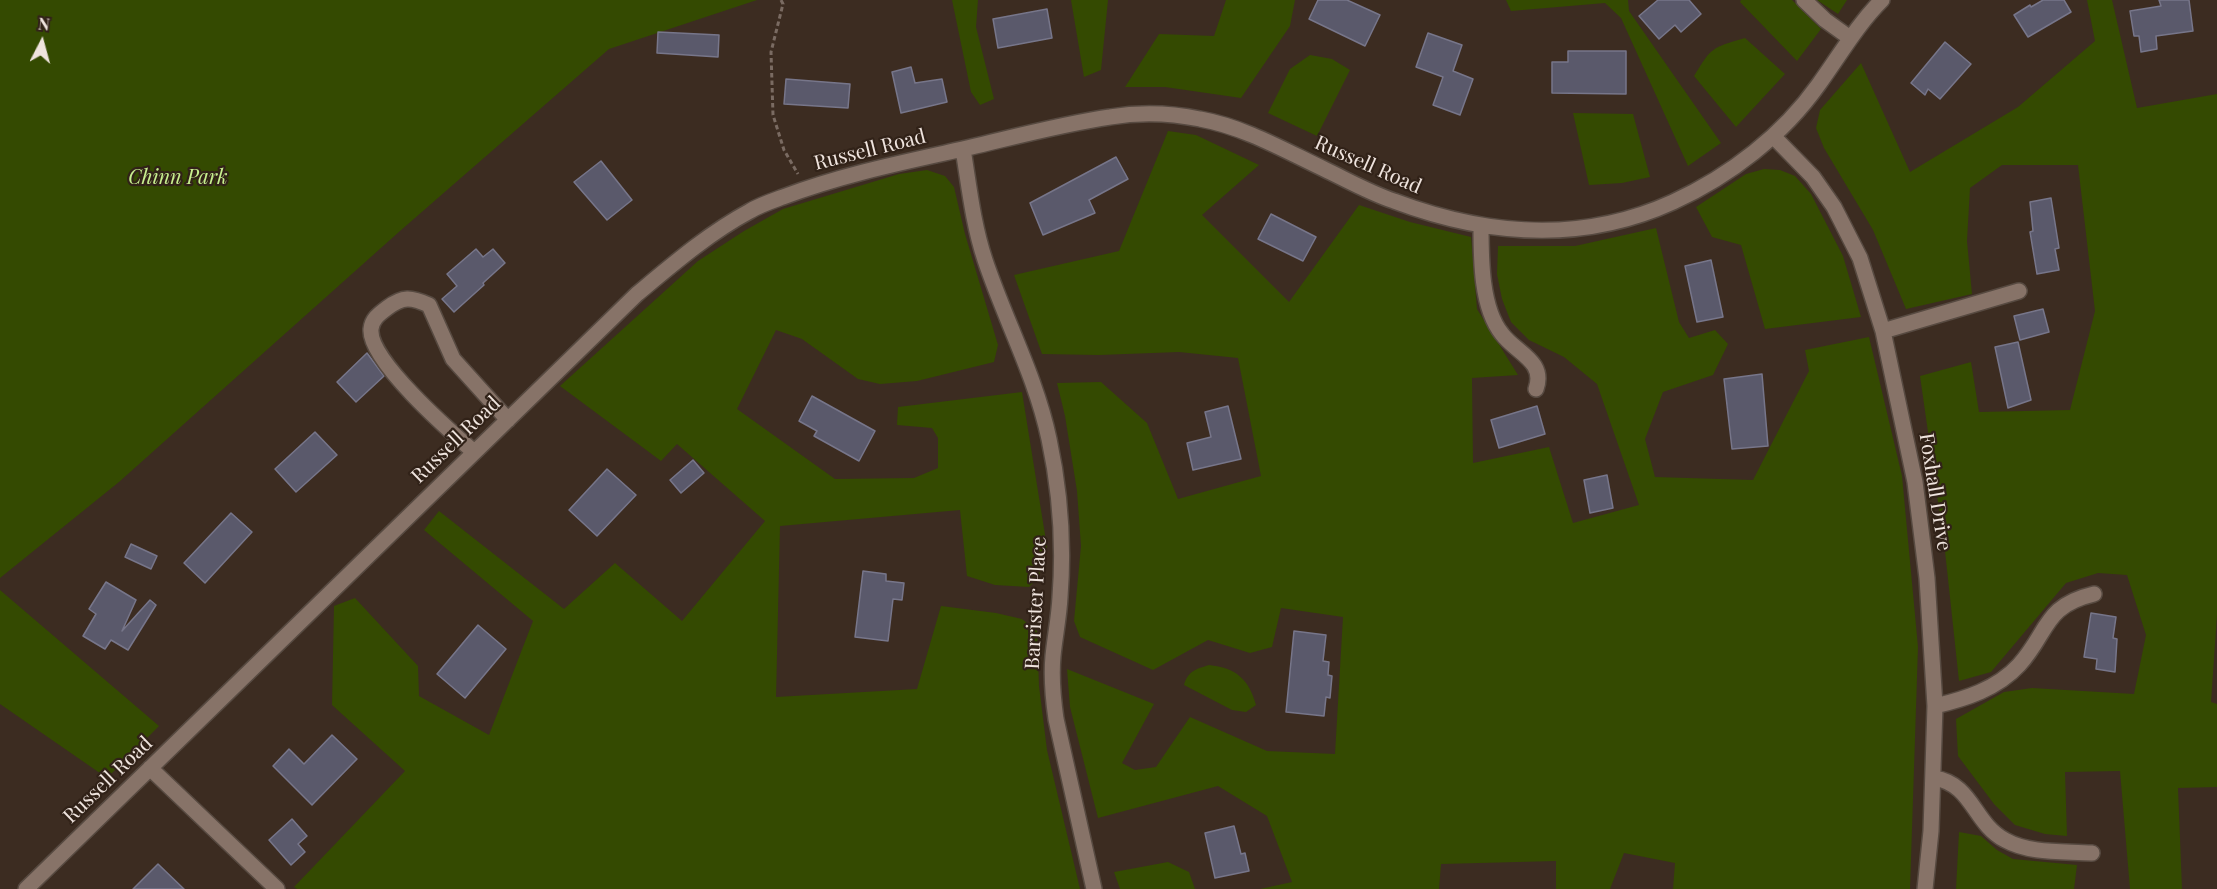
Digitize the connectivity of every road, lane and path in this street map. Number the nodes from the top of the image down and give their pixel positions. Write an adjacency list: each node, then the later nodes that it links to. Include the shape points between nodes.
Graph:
1 (782, 0): 7 (path, via 771,52 773,115 784,150)
2 (1804, 0): 4 (street)
3 (1882, 0): 4 (street, Russell Road)
4 (1850, 38): 5 (street, Russell Road, via 1819,85)
5 (1773, 136): 8 (street, Russell Road, via 1707,184 1640,215 1604,225 1555,231); 10 (street, Foxhall Drive, via 1813,177 1839,215 1860,258)
6 (963, 149): 7 (street, Russell Road); 8 (street, Russell Road, via 1110,116 1203,119 1247,133 1390,200); 21 (street, Barrister Place, via 974,222 1035,387 1057,483 1060,599 1053,692)
7 (806, 188): 12 (street, Russell Road, via 753,209 680,258)
8 (1480, 226): 11 (street, via 1481,261 1493,319 1502,334 1533,362 1538,372)
9 (2019, 291): 10 (street)
10 (1882, 331): 15 (street, Foxhall Drive, via 1915,482 1927,578)
11 (1536, 389)
12 (508, 420): 13 (street, Russell Road); 13 (street, via 453,359 429,305 413,297 396,301 375,316 371,329 373,344 385,361 424,408)
13 (474, 452): 16 (street, Russell Road)
14 (2094, 594): 15 (street, via 2075,598 2052,615 2030,652 2002,679 1972,695)
15 (1935, 706): 17 (street, Foxhall Drive)
16 (150, 768): 19 (street, Russell Road); 20 (street)
17 (1934, 778): 18 (street, via 1956,785 1989,828 2019,847); 22 (street, Foxhall Drive)
18 (2091, 853)
19 (26, 889)
20 (277, 889)
21 (1094, 889)
22 (1925, 889)

